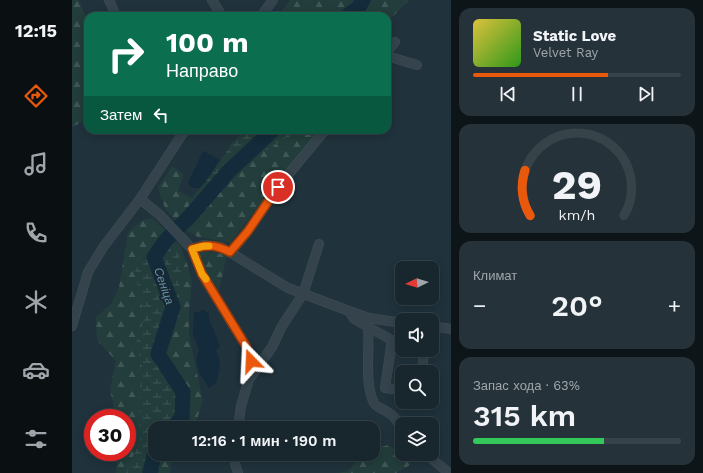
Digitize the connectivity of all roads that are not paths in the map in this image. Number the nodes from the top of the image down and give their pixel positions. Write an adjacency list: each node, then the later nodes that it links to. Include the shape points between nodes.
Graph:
1 (109, 0): 4 (street)
2 (212, 0): 5 (street)
3 (273, 0): 6 (street)
4 (114, 12)
5 (220, 12)
6 (265, 12)
7 (395, 42): 8 (street)
8 (391, 47)
9 (391, 57): 10 (street)
10 (417, 65)
11 (182, 134): 13 (street)
12 (322, 134): 16 (street)
13 (140, 199): 15 (street, via 160,215); 20 (street, via 104,246 88,272)
14 (319, 244): 17 (street)
15 (189, 246): 16 (street, via 221,247); 26 (street, via 202,274 246,346 251,361)
16 (230, 252): 17 (street, via 288,288)
17 (303, 294): 18 (street); 26 (street, via 272,347)
18 (348, 311): 19 (street, via 369,318); 22 (street, via 354,319)
19 (395, 322)
20 (72, 326)
21 (439, 327): 23 (street)
22 (368, 328): 24 (street); 28 (street, via 369,387 374,404)
23 (451, 329)
24 (392, 340): 25 (street); 27 (street, via 385,388)
25 (395, 342)
26 (249, 379): 29 (street)
27 (395, 389)
28 (395, 418)
29 (239, 421)
30 (235, 461): 32 (street)
31 (434, 461): 33 (street)
32 (238, 473)
33 (449, 473)

